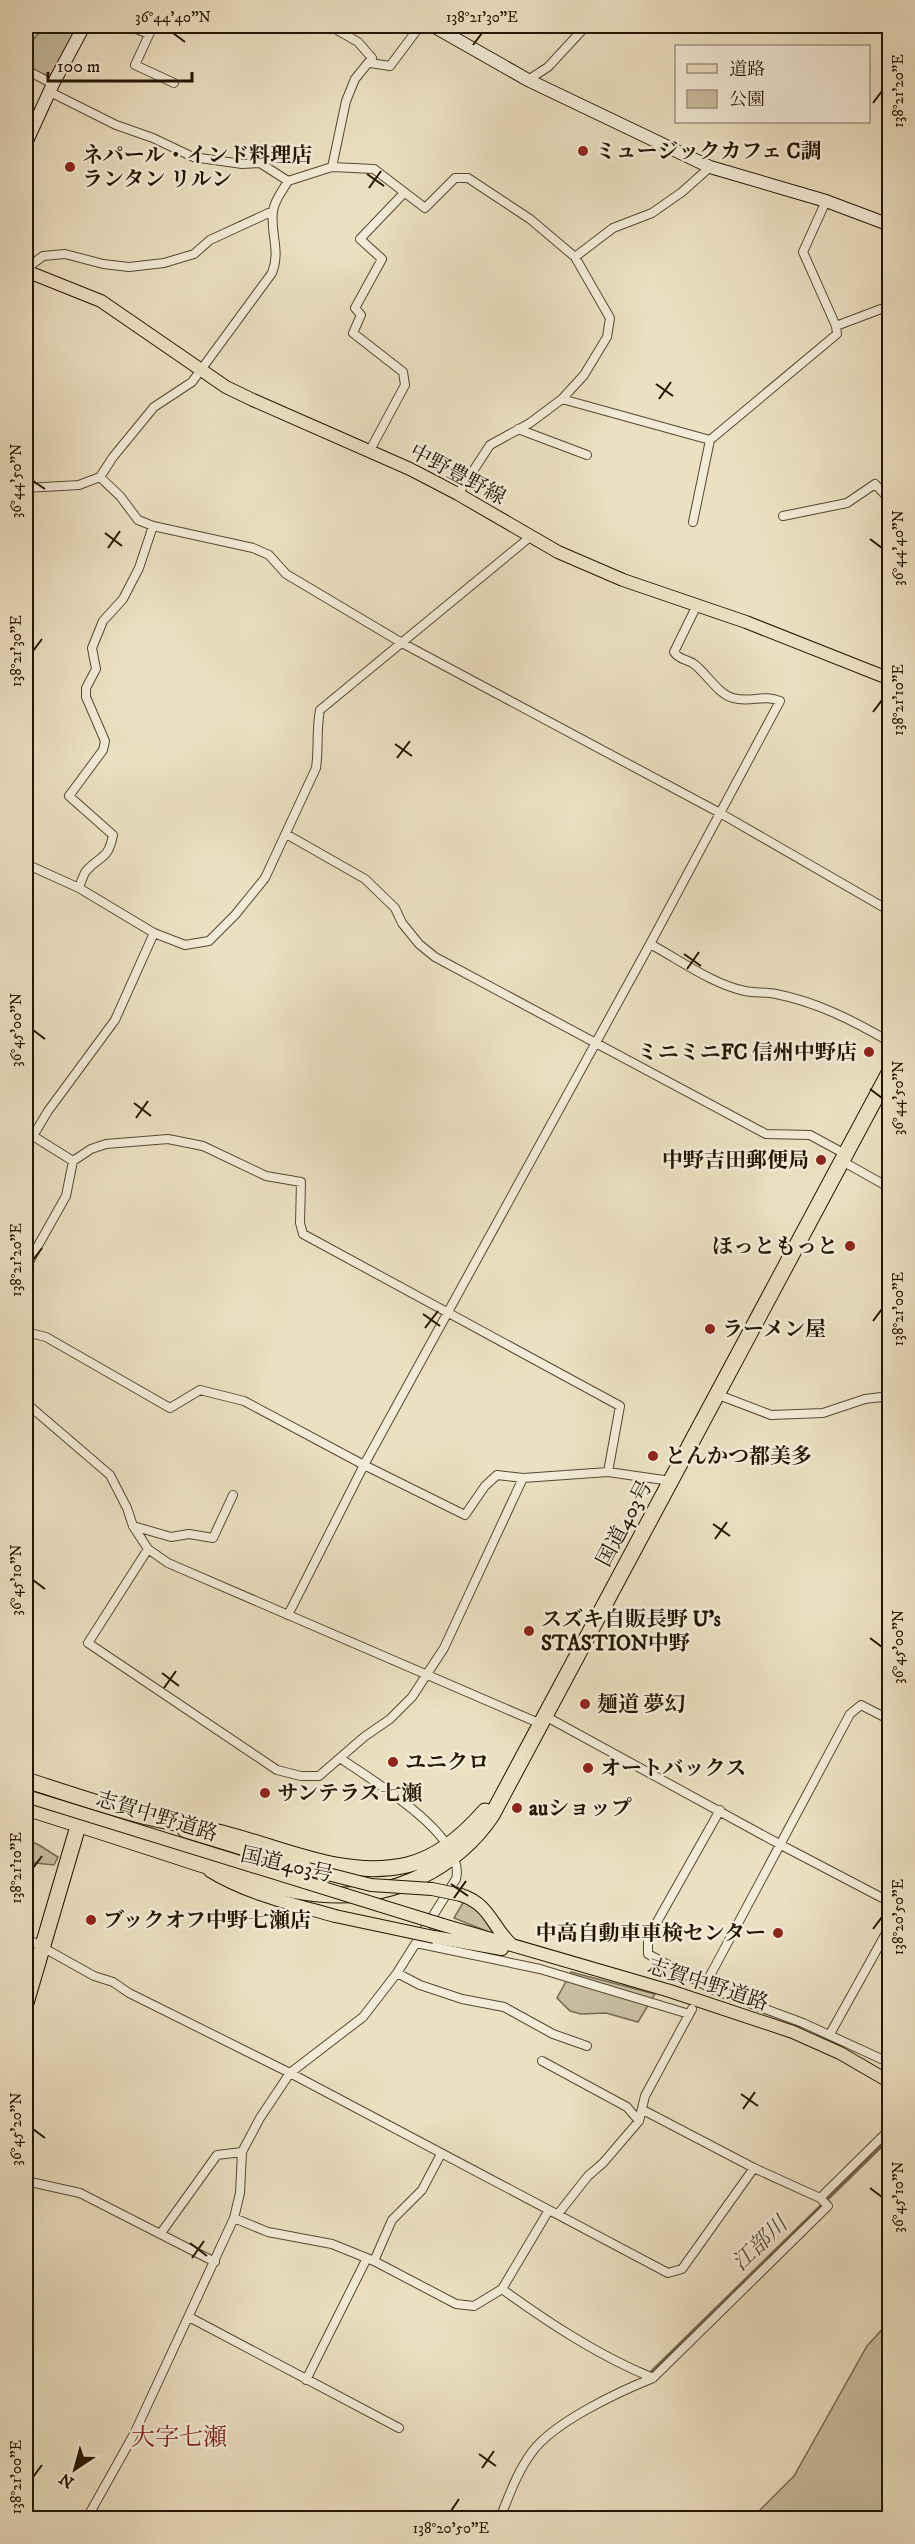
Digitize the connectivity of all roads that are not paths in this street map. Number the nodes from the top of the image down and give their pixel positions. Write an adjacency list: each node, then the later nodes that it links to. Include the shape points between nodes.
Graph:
1 (84, 26): 12 (street)
2 (129, 26): 7 (street)
3 (330, 26): 8 (street, via 358,42 372,58)
4 (420, 26): 8 (street, via 390,66)
5 (433, 26): 10 (street)
6 (586, 26): 10 (street, via 548,67)
7 (151, 30): 11 (street, via 135,65)
8 (370, 63): 14 (street, via 355,79 346,101)
9 (26, 70): 12 (street)
10 (528, 80): 15 (street)
11 (174, 83)
12 (52, 88): 13 (street); 16 (street, via 116,125 192,157 260,164)
13 (26, 143)
14 (332, 167): 16 (street); 17 (street, via 374,169)
15 (710, 167): 18 (street); 21 (street, via 652,213 614,228)
16 (288, 181): 19 (street)
17 (404, 193): 21 (street, via 425,208 455,178 468,178 530,219); 29 (street, via 360,239 382,260 355,308 362,315 353,333 403,372 405,385)
18 (826, 201): 20 (street); 24 (street, via 803,252)
19 (273, 211): 22 (street, via 210,240 194,254 164,263 129,267 65,254 43,256); 25 (street, via 277,261 272,273)
20 (890, 225)
21 (575, 257): 26 (street, via 610,318 607,337 584,375)
22 (26, 270): 25 (main road, 中野豊野線, via 101,301)
23 (890, 312): 24 (street, via 881,309)
24 (836, 326): 28 (street, via 837,334)
25 (200, 370): 29 (main road, 中野豊野線, via 253,400); 31 (street, via 192,382 154,407)
26 (562, 399): 27 (street); 28 (street)
27 (518, 429): 30 (street); 33 (street, via 490,445)
28 (710, 440): 36 (street)
29 (369, 452): 33 (main road, 中野豊野線)
30 (587, 455)
31 (100, 477): 32 (street, via 79,485); 37 (street, via 138,520)
32 (26, 488)
33 (458, 494): 38 (main road, 中野豊野線)
34 (890, 500): 35 (street, via 875,484 847,503)
35 (783, 516)
36 (693, 522)
37 (153, 526): 40 (street, via 253,548 268,555 286,574); 45 (street, via 139,568 123,599 104,621 92,648 96,669 86,688 86,697 105,741 103,750 69,796 113,836 110,849 86,871)
38 (530, 537): 39 (main road, 中野豊野線, via 623,580); 40 (street)
39 (697, 605): 41 (main road, 中野豊野線); 42 (street, via 674,652 677,657 692,662 731,698 770,697 780,701)
40 (402, 643): 42 (street); 43 (street, via 320,710 316,768)
41 (890, 679)
42 (720, 813): 46 (street); 48 (street)
43 (286, 834): 47 (street, via 265,878 209,941 184,945); 49 (street, via 365,879 395,908 419,944 435,957)
44 (26, 864): 45 (street)
45 (79, 888): 47 (street)
46 (890, 911)
47 (154, 933): 52 (street, via 115,1020)
48 (650, 944): 49 (street); 50 (street, via 717,980 744,991 775,993 817,1005)
49 (595, 1042): 53 (street, via 766,1134 810,1135); 57 (street)
50 (890, 1042)
51 (890, 1071): 53 (highway, 国道403号)
52 (29, 1136): 54 (street)
53 (844, 1157): 55 (street); 59 (highway, 国道403号)
54 (73, 1161): 56 (street, via 61,1205); 57 (street, via 106,1144 168,1138 203,1146 266,1176 301,1182 303,1234)
55 (890, 1188)
56 (26, 1267)
57 (449, 1313): 62 (street); 63 (street, via 620,1406)
58 (26, 1332): 62 (street, via 46,1337 170,1408 200,1390 244,1401)
59 (716, 1394): 60 (street, via 771,1415 823,1413 865,1399); 65 (highway, 国道403号)
60 (890, 1396)
61 (26, 1403): 67 (street, via 110,1475)
62 (364, 1465): 64 (street, via 465,1515 497,1474); 69 (street)
63 (608, 1472): 64 (street); 65 (street)
64 (523, 1478): 70 (street, via 444,1648)
65 (671, 1481): 71 (highway, 国道403号)
66 (233, 1495): 67 (street, via 213,1538 189,1534 171,1537)
67 (133, 1526): 68 (street)
68 (148, 1549): 69 (street, via 168,1563); 73 (street, via 88,1643 277,1770 319,1776)
69 (288, 1615): 70 (street)
70 (426, 1674): 71 (street); 73 (street, via 412,1697 390,1719)
71 (543, 1720): 78 (street); 82 (highway, 国道403号, via 486,1823 470,1842)
72 (890, 1720): 81 (street, via 861,1705 850,1714)
73 (340, 1758): 82 (street, via 426,1820)
74 (26, 1780): 76 (highway, 国道403号)
75 (26, 1796): 90 (main road, 志賀中野道路, bridge)
76 (86, 1799): 79 (highway, 国道403号); 80 (highway)
77 (26, 1808): 80 (highway, 国道403号)
78 (720, 1810): 81 (street); 94 (street, via 648,1938 648,1954)
79 (141, 1815): 84 (highway, 国道403号, via 328,1864); 90 (main road, bridge, via 370,1885 461,1894 482,1906)
80 (78, 1825): 83 (highway, 国道403号); 91 (highway)
81 (781, 1845): 86 (street); 94 (street)
82 (450, 1851): 84 (highway, 国道403号, via 406,1865); 85 (highway, 国道403号, via 413,1880); 89 (street, via 457,1874 454,1884)
83 (195, 1862): 85 (highway, 国道403号, via 308,1894 348,1897); 92 (main road, bridge, via 227,1881 335,1916)
84 (364, 1868): 85 (highway)
85 (371, 1893)
86 (890, 1902)
87 (890, 1926): 96 (street)
88 (26, 1938): 91 (street)
89 (416, 1943): 93 (street); 102 (street, via 540,1969 690,2012 645,2096)
90 (514, 1946): 92 (main road, 志賀中野道路)
91 (42, 1949): 95 (highway); 100 (street)
92 (547, 1957): 101 (main road, 志賀中野道路, via 670,1991 793,2032)
93 (397, 1973): 97 (street, via 462,1999 504,2007 553,2034); 100 (street, via 363,2017)
94 (705, 1984): 96 (street)
95 (26, 2003)
96 (830, 2034): 99 (street)
97 (587, 2046)
98 (542, 2061): 103 (street, via 627,2107)
99 (890, 2063)
100 (290, 2073): 105 (street); 106 (street)
101 (890, 2082)
102 (643, 2110): 103 (street); 107 (street)
103 (639, 2121): 111 (street)
104 (890, 2129): 109 (street)
105 (242, 2152): 112 (street); 113 (street, via 217,2155)
106 (441, 2154): 110 (street); 114 (street, via 422,2190 392,2220)
107 (754, 2168): 109 (street); 111 (street, via 682,2269 668,2273)
108 (26, 2181): 113 (street, via 80,2193)
109 (820, 2198): 118 (street, via 828,2206)
110 (549, 2210): 111 (street); 116 (street)
111 (558, 2214)
112 (234, 2218): 114 (street, via 268,2232 332,2244); 115 (street)
113 (161, 2233): 115 (street)
114 (370, 2260): 116 (street, via 456,2304 474,2306); 119 (street)
115 (215, 2262): 117 (street)
116 (502, 2289): 118 (street, via 541,2318)
117 (189, 2317): 119 (street); 121 (street, via 134,2434)
118 (653, 2378): 122 (street, via 558,2427 533,2451 515,2480)
119 (306, 2380): 120 (street)
120 (399, 2428)
121 (87, 2518)
122 (500, 2518)

